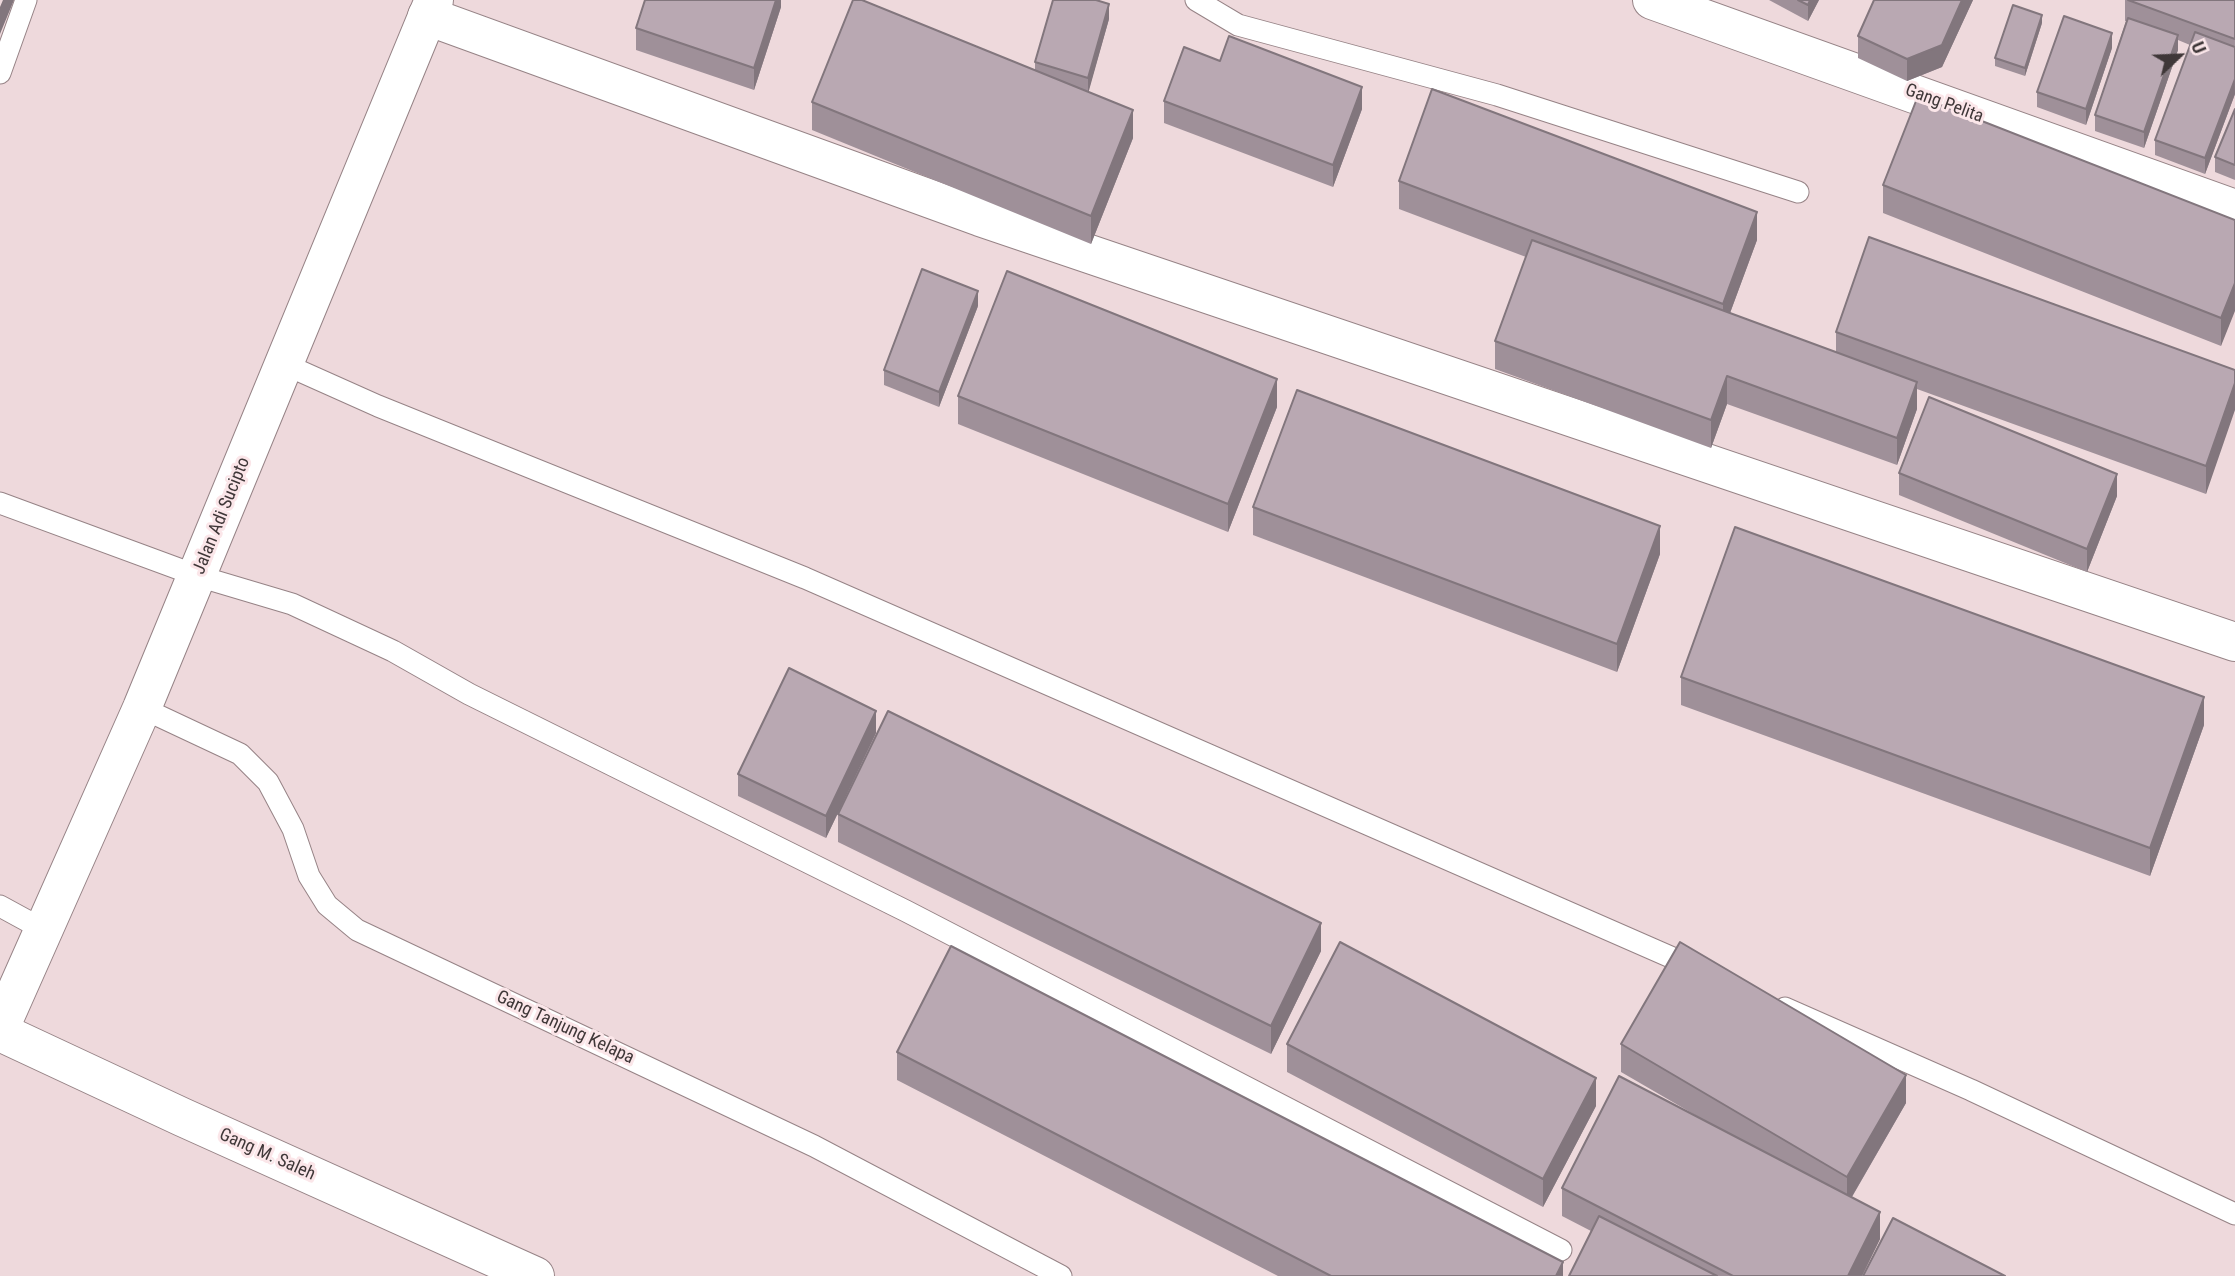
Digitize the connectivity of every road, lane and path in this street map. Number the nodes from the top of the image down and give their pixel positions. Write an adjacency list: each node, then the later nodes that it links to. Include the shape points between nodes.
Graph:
1 (26, 0): 5 (lane)
2 (1196, 0): 6 (lane, via 1238,25 1497,95)
3 (1652, 0): 7 (street, Gang Pelita)
4 (431, 8): 8 (street, Jalan Adi Sucipto); 11 (street, via 981,218)
5 (0, 74)
6 (1798, 192)
7 (2235, 209)
8 (284, 364): 10 (street, Jalan Adi Sucipto); 15 (lane, via 805,578)
9 (0, 503): 10 (lane)
10 (198, 576): 12 (street, Jalan Adi Sucipto); 19 (lane, via 292,604 394,651 469,694 906,911)
11 (2235, 642)
12 (142, 708): 14 (street, Jalan Adi Sucipto); 21 (lane, Gang Tanjung Kelapa, via 240,754 268,782 293,828 309,876 327,905 357,930 814,1146)
13 (0, 906): 14 (lane)
14 (44, 930): 17 (street, Jalan Adi Sucipto)
15 (1717, 978)
16 (1768, 1000): 18 (lane)
17 (0, 1030): 20 (street, Gang M. Saleh)
18 (2235, 1214)
19 (1561, 1250)
20 (535, 1276)
21 (1060, 1276)

